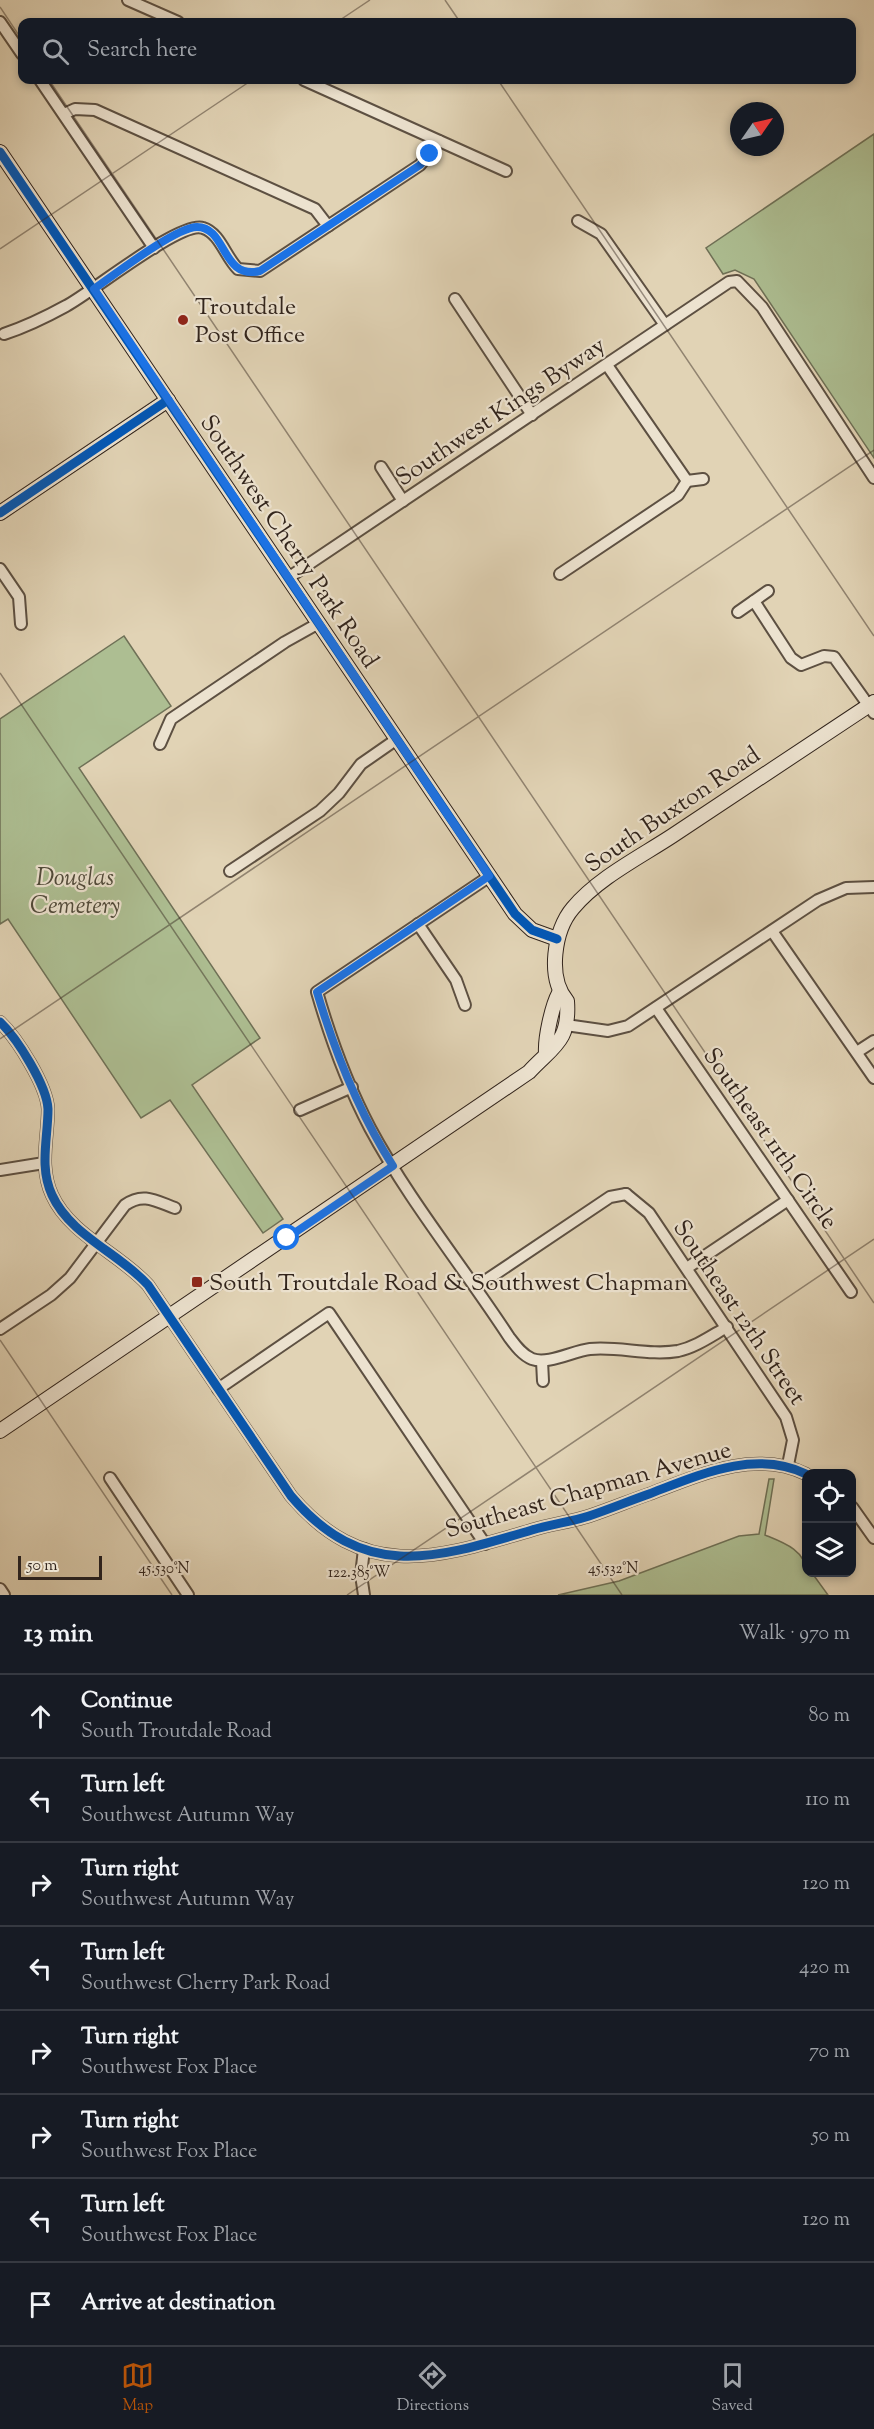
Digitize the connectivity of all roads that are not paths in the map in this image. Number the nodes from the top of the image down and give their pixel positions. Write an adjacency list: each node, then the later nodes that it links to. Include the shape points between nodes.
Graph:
1 (128, 0): 2 (street)
2 (169, 18)
3 (0, 22): 4 (street)
4 (18, 48)
5 (43, 84): 7 (street)
6 (313, 84): 8 (street)
7 (64, 114): 13 (street, via 75,109 95,110 315,209); 14 (street)
8 (439, 141): 11 (street); 13 (street, via 420,165)
9 (0, 152): 10 (main road, Southwest Cherry Park Road)
10 (5, 169): 15 (main road, Southwest Cherry Park Road)
11 (506, 171)
12 (578, 221): 17 (street, via 601,234)
13 (328, 226): 14 (street, via 255,272 238,269 202,227 184,230)
14 (154, 248): 15 (street)
15 (94, 289): 18 (street, via 68,306); 20 (main road, Southwest Cherry Park Road)
16 (455, 298): 21 (street)
17 (665, 325): 19 (street, Southwest Kings Byway); 23 (street, Southwest Kings Byway, via 736,281 762,307)
18 (4, 334)
19 (607, 365): 21 (street, Southwest Kings Byway); 25 (street)
20 (168, 400): 27 (main road); 30 (main road, Southwest Cherry Park Road)
21 (532, 415): 26 (street, Southwest Kings Byway)
22 (381, 467): 26 (street)
23 (874, 478)
24 (703, 479): 25 (street)
25 (687, 481): 29 (street, via 678,495)
26 (403, 501): 30 (street, Southwest Kings Byway)
27 (0, 513)
28 (0, 569): 35 (street, via 19,597)
29 (560, 574)
30 (288, 578): 34 (main road, Southwest Cherry Park Road)
31 (768, 591): 32 (street)
32 (754, 601): 33 (street); 36 (street, via 796,662 801,665 824,656 834,657)
33 (738, 612)
34 (319, 623): 37 (main road, Southwest Cherry Park Road); 38 (street, via 171,719)
35 (21, 624)
36 (872, 707): 44 (main road, South Buxton Road, via 593,890 572,909)
37 (396, 739): 39 (street, via 360,764 320,811); 40 (main road, Southwest Cherry Park Road)
38 (160, 744)
39 (230, 872)
40 (489, 876): 42 (street); 44 (main road, Southwest Cherry Park Road, via 523,923)
41 (874, 886): 43 (street, via 833,892)
42 (418, 924): 46 (street, via 456,980); 54 (street, via 317,992)
43 (772, 931): 47 (street); 51 (street)
44 (557, 939): 45 (main road, South Buxton Road)
45 (559, 993): 49 (main road, South Buxton Road, via 567,1001); 52 (main road, South Buxton Road, via 545,1040)
46 (465, 1005)
47 (656, 1008): 49 (street, via 617,1030); 59 (street, Southeast 11th Circle)
48 (0, 1022): 56 (street, Southeast Chapman Avenue, via 45,1092 48,1107)
49 (566, 1025): 52 (main road, via 556,1048)
50 (874, 1041): 51 (street)
51 (857, 1052): 53 (street)
52 (546, 1053): 57 (main road, via 522,1078)
53 (874, 1078)
54 (352, 1087): 55 (street); 57 (street)
55 (300, 1110)
56 (44, 1163): 58 (street); 61 (street, Southeast Chapman Avenue, via 58,1206)
57 (393, 1166): 63 (street); 65 (main road)
58 (0, 1170)
59 (788, 1200): 62 (street); 64 (street, Southeast 11th Circle)
60 (175, 1208): 61 (street, via 136,1197)
61 (96, 1242): 65 (street, Southeast Chapman Avenue, via 140,1276); 67 (street, via 62,1286)
62 (687, 1268): 63 (street, Southeast 12th Street, via 649,1213 625,1189); 66 (street, Southeast 12th Street)
63 (476, 1287): 68 (street, via 520,1352)
64 (851, 1292)
65 (169, 1317): 70 (street, Southeast Chapman Avenue); 71 (main road)
66 (727, 1327): 68 (street, via 703,1342 677,1351 604,1348); 72 (street, Southeast 12th Street, via 790,1426 793,1440)
67 (0, 1329)
68 (542, 1361): 69 (street)
69 (543, 1381)
70 (218, 1389): 77 (street, via 329,1313); 78 (street, Southeast Chapman Avenue, via 302,1509 334,1536)
71 (0, 1431)
72 (788, 1465): 73 (street, Southeast Chapman Avenue); 77 (street, Southeast Chapman Avenue, via 753,1464 719,1469 588,1516)
73 (802, 1472)
74 (110, 1478): 81 (street)
75 (856, 1513): 76 (street)
76 (874, 1538)
77 (485, 1544): 78 (street, Southeast Chapman Avenue, via 417,1557)
78 (364, 1549): 82 (street)
79 (0, 1589): 80 (street)
80 (4, 1595)
81 (188, 1595)
82 (364, 1595)

